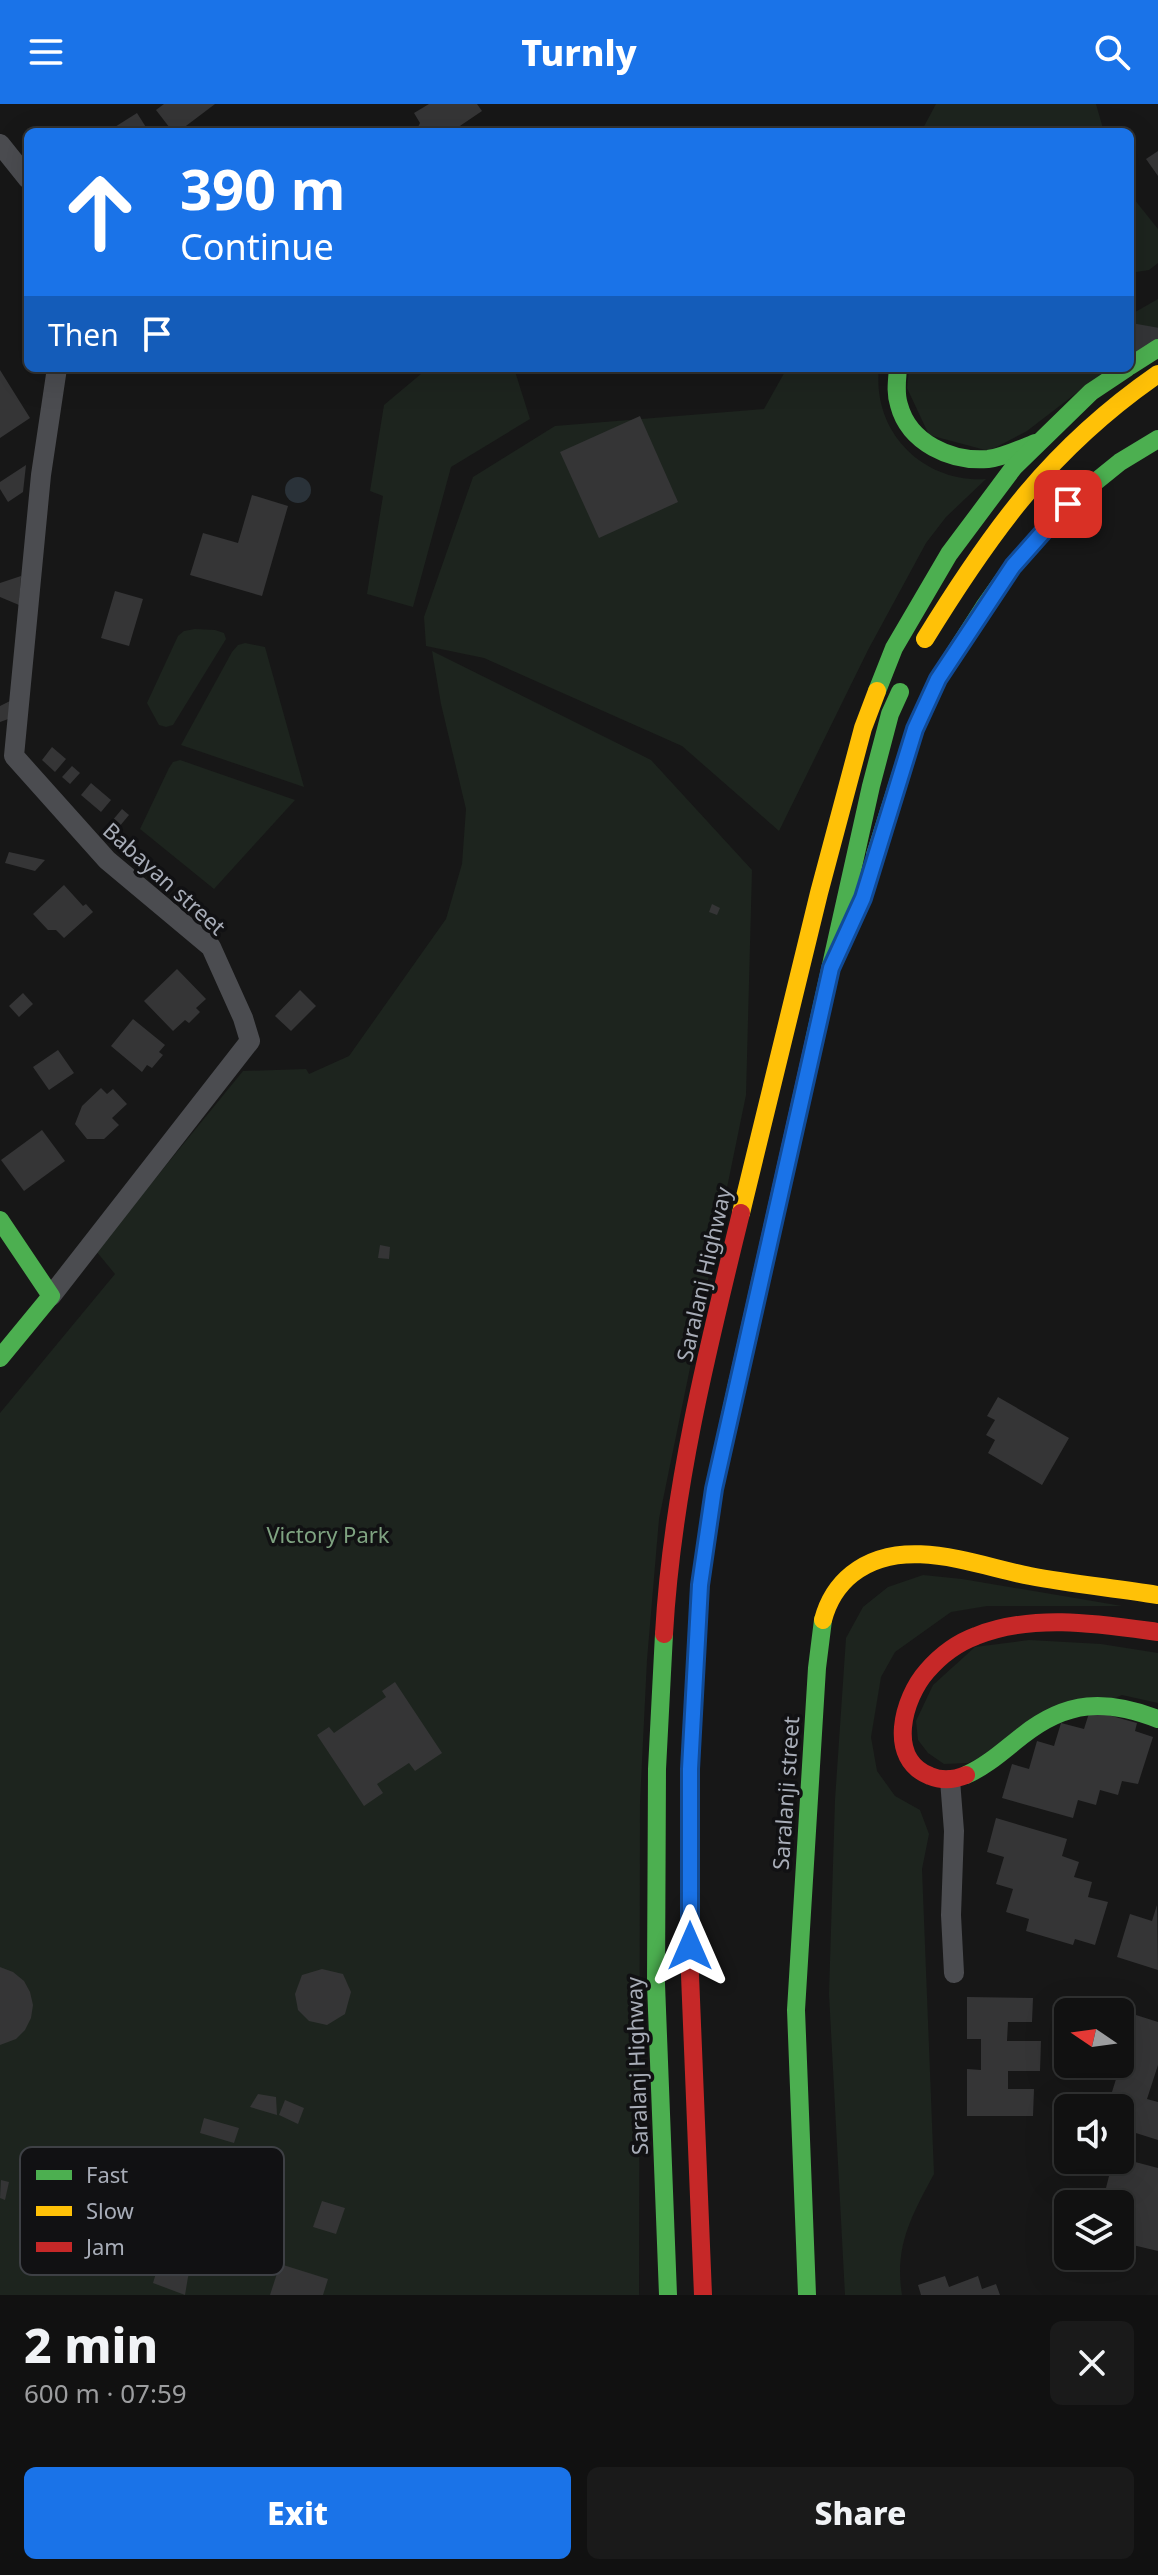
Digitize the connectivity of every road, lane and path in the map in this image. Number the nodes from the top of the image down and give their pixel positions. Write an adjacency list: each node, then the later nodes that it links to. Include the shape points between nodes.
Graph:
1 (0, 144): 2 (street)
2 (24, 174)
3 (1158, 348): 4 (main road, Saralanj Highway)
4 (1134, 364)
5 (56, 372): 15 (street, Babayan street, via 41,475 14,756 107,860 211,947 250,1041)
6 (898, 372): 10 (main road, via 902,419 935,449 987,459)
7 (1121, 372): 10 (main road, Saralanj Highway, via 1091,392)
8 (1158, 374): 11 (main road, via 1110,407 1055,457 965,572)
9 (1158, 439): 13 (main road, via 1068,504 1013,566 938,679 915,729 863,898)
10 (1041, 440): 24 (main road, Saralanj Highway, via 1014,467 949,554 894,648 863,728 736,1234 681,1481 667,1583 657,1769 656,1984)
11 (916, 653)
12 (906, 678): 13 (main road, via 890,714 871,786)
13 (831, 968): 25 (main road, via 714,1489 700,1585 690,1769 690,1975)
14 (0, 1220): 15 (main road)
15 (51, 1296): 16 (main road, Babayan street)
16 (0, 1358)
17 (1158, 1582): 18 (main road)
18 (1114, 1586): 19 (main road); 26 (main road, Saralanji street, via 903,1554 880,1557 859,1568 837,1588 824,1616 796,2010)
19 (1158, 1595)
20 (1158, 1632): 22 (main road, via 1066,1623 1002,1627 956,1644 936,1659 912,1692 902,1743 911,1763 927,1775)
21 (1158, 1719): 22 (main road, via 1114,1705 1052,1715 989,1762 960,1780)
22 (950, 1780): 23 (street)
23 (954, 1973)
24 (668, 2295)
25 (703, 2295)
26 (807, 2295)

